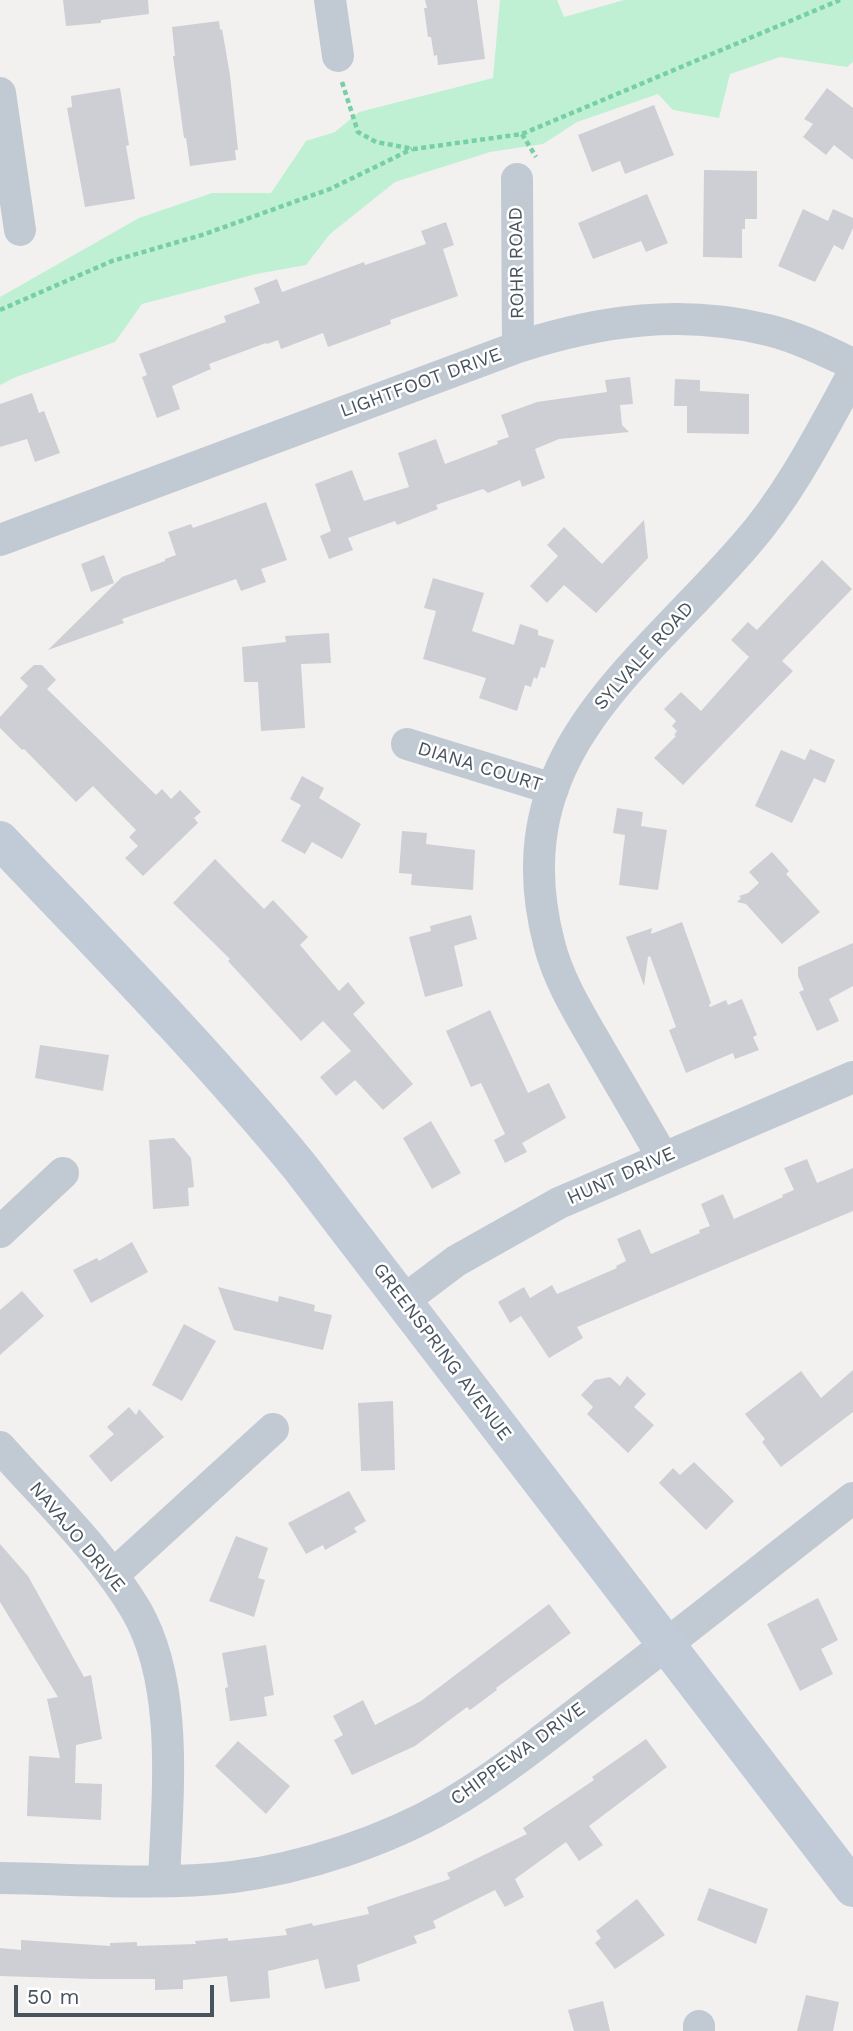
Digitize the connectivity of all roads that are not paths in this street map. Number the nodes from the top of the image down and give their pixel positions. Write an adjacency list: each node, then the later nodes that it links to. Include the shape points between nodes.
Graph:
1 (330, 0): 2 (street)
2 (338, 56)
3 (0, 93): 5 (street)
4 (526, 168): 6 (street, ROHR ROAD)
5 (20, 230)
6 (518, 346): 7 (street, LIGHTFOOT DRIVE, via 615,322 671,318 769,330); 9 (street, LIGHTFOOT DRIVE)
7 (853, 363)
8 (853, 374): 11 (street, SYLVALE ROAD, via 782,495 747,543 597,707 570,746)
9 (0, 540)
10 (407, 744): 11 (street, DIANA COURT)
11 (553, 789): 14 (street, SYLVALE ROAD, via 541,834 538,872 549,944 582,1018)
12 (0, 841): 17 (main road, GREENSPRING AVENUE, via 232,1084)
13 (853, 1077): 14 (street, HUNT DRIVE)
14 (663, 1158): 17 (street, HUNT DRIVE, via 503,1233)
15 (63, 1173): 16 (street)
16 (0, 1231)
17 (403, 1301): 22 (main road, GREENSPRING AVENUE)
18 (273, 1429): 21 (street)
19 (0, 1447): 21 (street, NAVAJO DRIVE)
20 (853, 1498): 22 (street, CHIPPEWA DRIVE)
21 (113, 1575): 24 (street, NAVAJO DRIVE, via 137,1613 161,1686 168,1734)
22 (666, 1645): 24 (street, CHIPPEWA DRIVE, via 497,1773 409,1824 337,1853 279,1868 233,1877); 25 (main road, GREENSPRING AVENUE)
23 (0, 1878): 24 (street, CHIPPEWA DRIVE)
24 (164, 1881)
25 (853, 1888)

